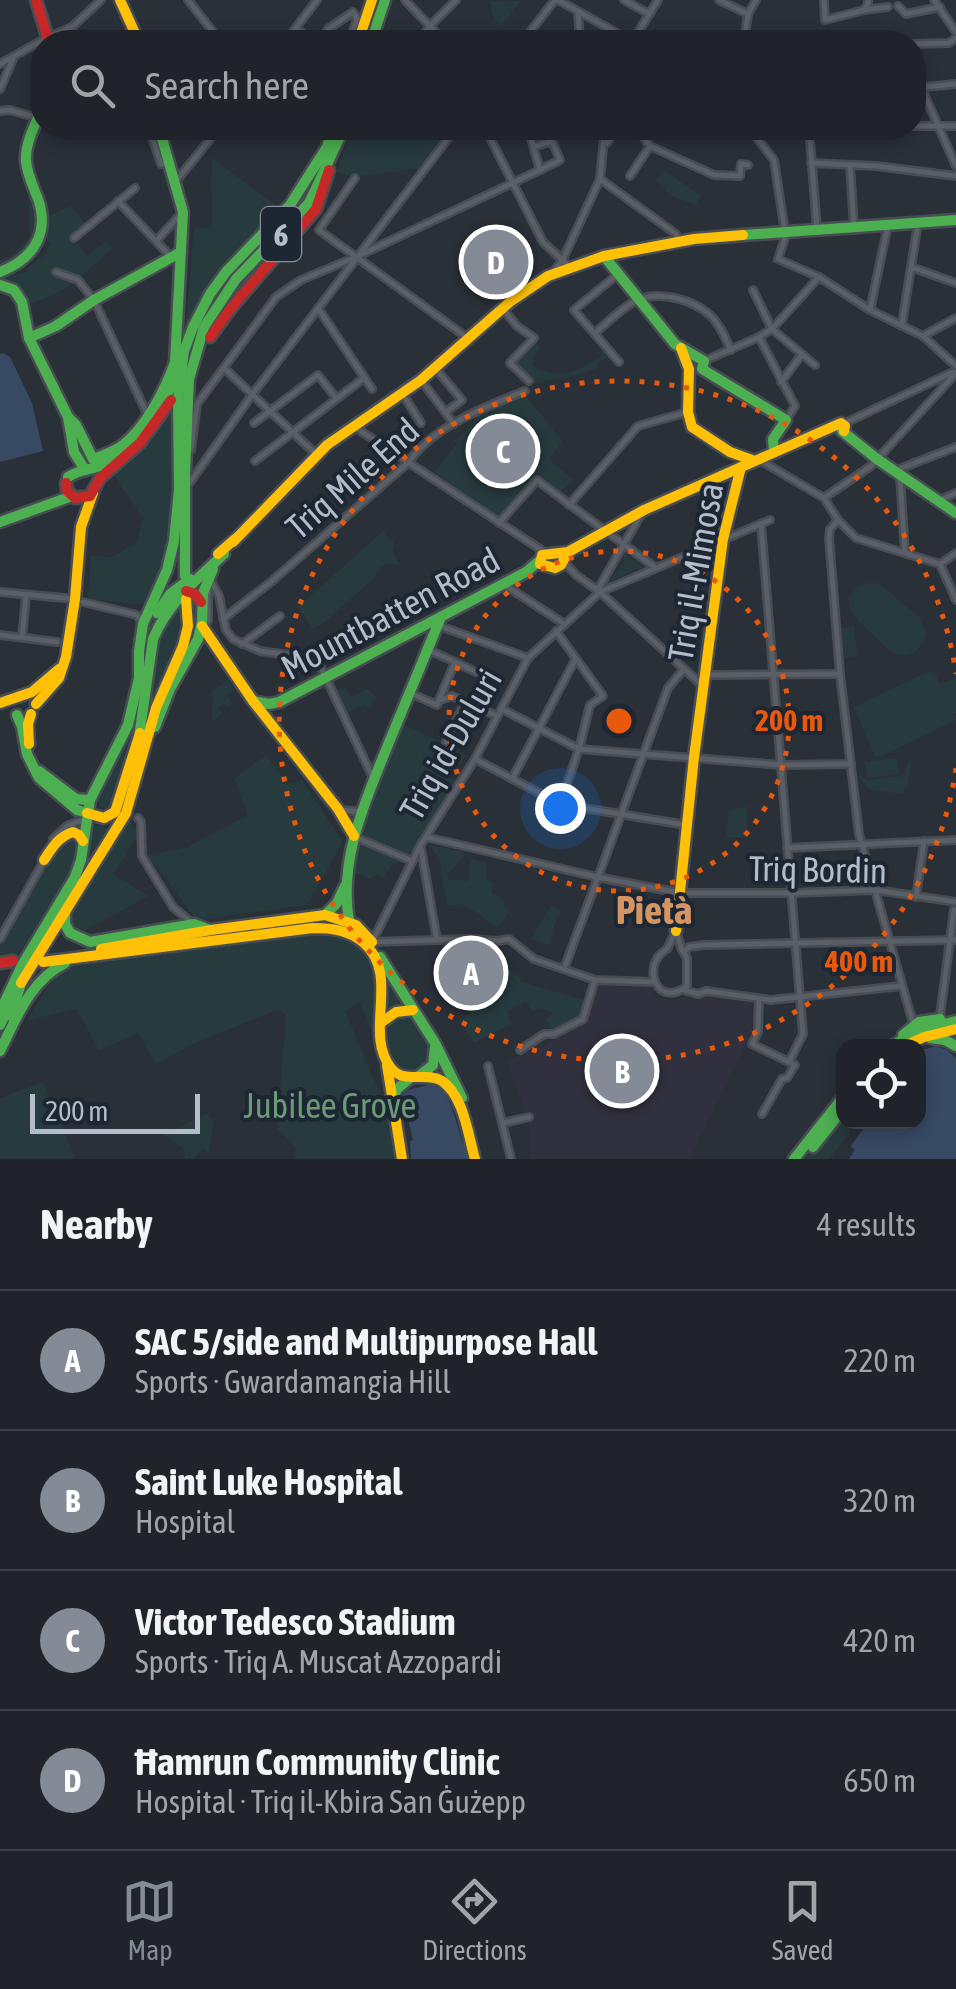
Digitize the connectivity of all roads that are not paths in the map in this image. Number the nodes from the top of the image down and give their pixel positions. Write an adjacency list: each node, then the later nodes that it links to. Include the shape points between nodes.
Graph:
1 (36, 0): 27 (main road)
2 (102, 0): 28 (street)
3 (120, 0): 29 (main road)
4 (188, 0): 30 (street)
5 (318, 0): 26 (street)
6 (372, 0): 34 (main road)
7 (385, 0): 35 (main road)
8 (405, 0): 25 (street)
9 (456, 0): 25 (street)
10 (556, 0): 22 (street); 38 (street)
11 (624, 0): 23 (street)
12 (658, 0): 23 (street)
13 (718, 0): 24 (street)
14 (756, 0): 24 (street)
15 (824, 0): 21 (street, via 826,20)
16 (868, 0): 21 (street)
17 (934, 0): 20 (street)
18 (888, 6): 21 (street)
19 (898, 6): 20 (street, via 906,14)
20 (940, 7): 43 (street)
21 (864, 10)
22 (578, 12): 39 (street); 40 (street)
23 (649, 14): 41 (street)
24 (748, 14): 42 (street)
25 (430, 26): 36 (street); 37 (street)
26 (296, 28): 31 (street)
27 (46, 30)
28 (65, 30)
29 (133, 30)
30 (212, 30)
31 (299, 30)
32 (328, 30): 33 (street, via 353,12)
33 (354, 30)
34 (362, 30)
35 (375, 30)
36 (427, 30)
37 (434, 30)
38 (532, 30)
39 (579, 30)
40 (611, 30)
41 (640, 30)
42 (746, 30)
43 (956, 35): 44 (street, via 950,43)
44 (926, 44)
45 (30, 49): 46 (street)
46 (14, 56): 47 (street); 50 (street)
47 (0, 64)
48 (956, 84): 49 (street)
49 (926, 87)
50 (0, 89)
51 (926, 104): 55 (street)
52 (0, 110): 53 (street)
53 (30, 112)
54 (926, 126): 55 (street)
55 (938, 126): 56 (street); 80 (street)
56 (956, 126)
57 (31, 140): 105 (main road, via 25,158 42,234 26,260)
58 (153, 140): 76 (street, via 161,164)
59 (162, 140): 76 (main road)
60 (209, 140): 71 (street)
61 (330, 140): 129 (main road, 6, via 290,206 210,294)
62 (339, 140): 73 (main road, 6)
63 (447, 140): 102 (street)
64 (491, 140): 87 (street)
65 (531, 140): 72 (street)
66 (606, 140): 85 (street)
67 (645, 140): 70 (street)
68 (759, 140): 96 (street, via 774,160)
69 (810, 140): 75 (street)
70 (650, 146): 77 (street, via 714,175 740,176 741,164); 82 (street)
71 (203, 147): 74 (street); 79 (street)
72 (533, 148): 81 (street); 81 (street, via 552,142 560,160)
73 (335, 151): 123 (main road, via 316,208); 165 (main road, 6, via 310,203 236,279 204,326 189,379)
74 (212, 153)
75 (811, 163): 78 (street); 95 (street)
76 (171, 164): 79 (street); 86 (main road)
77 (748, 164)
78 (850, 165): 83 (street); 94 (street)
79 (189, 166): 86 (street)
80 (956, 166)
81 (540, 170): 87 (street)
82 (630, 176)
83 (956, 176)
84 (355, 178): 102 (street, via 319,230)
85 (600, 180): 98 (street); 103 (street)
86 (176, 182): 90 (main road)
87 (513, 182): 102 (street); 103 (street, via 543,242)
88 (135, 188): 89 (street)
89 (118, 201): 97 (street); 99 (street)
90 (183, 212): 99 (street); 100 (main road)
91 (956, 220): 92 (main road)
92 (918, 223): 93 (main road); 104 (street)
93 (888, 224): 94 (main road); 116 (street)
94 (854, 227): 95 (main road)
95 (817, 229): 96 (main road)
96 (786, 231): 98 (main road); 108 (street, via 778,259)
97 (74, 238)
98 (679, 241): 101 (main road)
99 (156, 242): 100 (street)
100 (176, 254): 113 (main road); 152 (main road, via 175,362)
101 (604, 256): 103 (main road); 107 (main road)
102 (356, 257): 114 (street); 125 (street); 134 (street, via 276,297)
103 (567, 263): 115 (main road)
104 (911, 267): 109 (street); 118 (street)
105 (0, 272)
106 (56, 272): 113 (street, via 78,280)
107 (618, 274): 112 (main road); 120 (street, via 574,310)
108 (819, 278): 116 (street); 119 (street)
109 (956, 283)
110 (0, 285): 122 (main road, via 18,295)
111 (753, 290): 119 (street)
112 (639, 299): 120 (street); 126 (main road); 127 (street, via 696,305 721,329)
113 (94, 300): 122 (main road); 152 (street)
114 (318, 308): 137 (street); 146 (street)
115 (503, 309): 125 (main road); 139 (street, via 534,338 510,363)
116 (870, 310): 118 (street)
117 (956, 318): 121 (street)
118 (902, 325): 121 (street)
119 (772, 329): 124 (street); 128 (street)
120 (594, 334): 130 (street)
121 (923, 336): 136 (street)
122 (29, 338): 153 (main road)
123 (210, 338)
124 (759, 338): 127 (street); 140 (street)
125 (469, 339): 133 (main road)
126 (681, 348): 132 (main road); 135 (main road)
127 (730, 350): 132 (street)
128 (802, 354): 131 (street); 140 (street)
129 (182, 359): 172 (main road, via 173,385 136,440); 219 (main road, 6, via 174,541)
130 (620, 362)
131 (815, 364)
132 (703, 365): 135 (main road); 154 (main road)
133 (436, 368): 138 (main road); 150 (street, via 462,400)
134 (224, 369): 146 (street); 165 (street, via 196,404)
135 (689, 369): 151 (main road)
136 (956, 370): 141 (street); 145 (street)
137 (364, 378): 142 (street); 147 (street)
138 (421, 380): 144 (main road); 150 (street)
139 (528, 381)
140 (782, 382): 154 (street, via 795,406)
141 (926, 385): 145 (street); 159 (street)
142 (372, 389)
143 (525, 391): 157 (street, Triq Mile End)
144 (402, 392): 156 (street); 158 (main road)
145 (936, 394): 166 (street)
146 (252, 395): 149 (street); 169 (street)
147 (336, 398): 149 (street, via 318,375); 160 (street)
148 (171, 400): 175 (main road)
149 (270, 412): 155 (street); 160 (street)
150 (446, 412): 157 (street)
151 (688, 412): 167 (main road, via 692,427); 182 (street, via 638,426)
152 (147, 414): 153 (main road, via 121,447 93,459)
153 (68, 417): 163 (main road)
154 (786, 420): 162 (main road, via 773,439)
155 (254, 423)
156 (421, 423)
157 (454, 424): 170 (street, Triq Mile End)
158 (353, 426): 164 (main road); 170 (street)
159 (841, 427): 162 (main road, Mountbatten Road); 166 (main road)
160 (293, 432): 164 (street); 168 (street)
161 (956, 447): 173 (street)
162 (774, 451): 167 (main road, Mountbatten Road)
163 (74, 452): 172 (main road); 174 (main road)
164 (318, 456): 194 (main road)
165 (191, 459): 169 (street); 176 (main road, 6)
166 (877, 459): 173 (main road); 179 (street)
167 (756, 460): 171 (main road, Mountbatten Road); 179 (street)
168 (255, 461)
169 (204, 462): 176 (street)
170 (409, 462): 189 (street); 216 (street, Triq Mile End)
171 (741, 467): 183 (main road, Mountbatten Road); 195 (main road, Triq il-Mimosa)
172 (87, 470): 174 (main road); 175 (main road, via 96,478)
173 (897, 472): 180 (main road); 197 (street)
174 (66, 480): 178 (main road); 181 (main road)
175 (95, 489): 178 (main road, via 86,498); 187 (main road)
176 (185, 491): 204 (main road, 6)
177 (956, 494): 180 (street)
178 (73, 497): 181 (main road); 187 (main road)
179 (824, 498): 186 (street)
180 (938, 500): 184 (main road)
181 (54, 502): 188 (main road)
182 (569, 505): 189 (street, via 536,480); 192 (street)
183 (644, 510): 192 (main road, Mountbatten Road); 196 (street)
184 (956, 513)
185 (770, 520): 190 (street)
186 (838, 520): 191 (street); 193 (street)
187 (82, 521): 212 (main road)
188 (0, 522)
189 (499, 523): 200 (street)
190 (761, 524): 195 (street); 241 (street)
191 (845, 527): 193 (street); 197 (street, via 856,538)
192 (608, 532): 196 (street); 200 (main road, Mountbatten Road)
193 (829, 538): 240 (street)
194 (235, 539): 199 (main road); 214 (main road, 6, via 170,594)
195 (723, 539): 202 (street); 243 (main road, Triq il-Mimosa)
196 (624, 544): 202 (street); 207 (street)
197 (905, 552): 201 (street)
198 (956, 553): 201 (street)
199 (224, 554): 205 (main road); 210 (main road, 6)
200 (551, 559): 203 (street); 203 (street); 206 (main road, Mountbatten Road)
201 (940, 564): 211 (street)
202 (656, 568): 207 (street)
203 (576, 575): 207 (street)
204 (185, 576)
205 (208, 576): 213 (main road); 216 (street); 220 (street, via 208,621)
206 (504, 584): 217 (main road, Mountbatten Road); 218 (street)
207 (599, 591): 218 (street, Triq id-Duluri); 238 (street)
208 (0, 592): 209 (street)
209 (26, 594): 212 (street); 224 (street)
210 (186, 595): 213 (main road); 214 (main road, 6, via 174,595); 231 (main road, 6, via 188,626); 258 (main road, 6, via 165,613 153,640)
211 (956, 600)
212 (79, 601): 219 (street, via 137,615); 237 (main road)
213 (201, 602): 220 (main road, 6)
214 (156, 616): 235 (main road, 6)
215 (280, 616): 227 (street)
216 (223, 619): 227 (street)
217 (439, 621): 222 (main road, Mountbatten Road); 228 (main road); 232 (street)
218 (564, 623): 221 (street, Triq id-Duluri)
219 (143, 624): 235 (main road, 6)
220 (202, 626): 229 (main road, 6); 230 (main road)
221 (556, 631): 232 (street, Triq id-Duluri); 234 (street)
222 (412, 632): 228 (street, via 423,630); 242 (main road, Mountbatten Road)
223 (0, 635): 224 (street)
224 (22, 638): 226 (street)
225 (341, 640): 233 (street)
226 (57, 642)
227 (242, 644): 233 (street)
228 (430, 644): 236 (street); 244 (main road)
229 (192, 654): 230 (main road, via 208,648); 260 (main road, 6)
230 (220, 654): 246 (main road)
231 (178, 656): 258 (main road, 6); 260 (main road, 6)
232 (528, 658): 253 (street, Triq id-Duluri)
233 (317, 660): 242 (street)
234 (576, 660): 256 (street); 261 (street, via 602,696 590,705)
235 (140, 661): 269 (main road, 6, via 128,725)
236 (455, 662): 239 (street); 248 (street)
237 (62, 666): 245 (main road); 252 (main road)
238 (684, 669): 243 (street); 262 (street, via 668,688)
239 (476, 672)
240 (840, 674): 241 (street); 266 (street)
241 (773, 675): 243 (street); 265 (street)
242 (326, 677): 247 (main road, Mountbatten Road); 268 (street)
243 (704, 681): 263 (main road, Triq il-Mimosa)
244 (410, 693): 248 (street); 268 (main road)
245 (26, 695): 251 (main road); 252 (main road)
246 (253, 702): 247 (main road, Mountbatten Road); 255 (main road)
247 (280, 702): 255 (main road, Mountbatten Road)
248 (438, 702): 249 (street, via 452,696)
249 (465, 702): 254 (street); 259 (street)
250 (0, 704): 251 (main road)
251 (14, 709): 252 (main road, via 23,717); 257 (main road)
252 (34, 709): 257 (main road)
253 (502, 709): 254 (street, Triq id-Duluri); 256 (street)
254 (497, 716): 264 (street, Triq id-Duluri)
255 (274, 728): 272 (main road)
256 (538, 728): 261 (street); 267 (street)
257 (26, 737): 269 (main road, via 45,776 76,799); 275 (main road, via 40,778)
258 (139, 737): 271 (main road, 6)
259 (446, 742)
260 (145, 749): 297 (main road, 6, via 126,814)
261 (579, 750): 262 (street); 270 (street)
262 (642, 755): 263 (street); 274 (street)
263 (694, 757): 265 (street); 278 (main road, Triq il-Mimosa)
264 (475, 759): 267 (street); 280 (street, Triq id-Duluri)
265 (782, 764): 266 (street); 286 (street)
266 (850, 764): 284 (street)
267 (512, 779): 270 (street)
268 (374, 780): 273 (main road)
269 (90, 800): 275 (main road, 6); 276 (main road)
270 (560, 804): 274 (street)
271 (118, 809): 275 (main road, via 108,820); 276 (main road)
272 (338, 810): 273 (street); 279 (main road)
273 (363, 812): 279 (main road)
274 (620, 815): 278 (street); 289 (street)
275 (86, 818): 276 (main road); 283 (main road, 6); 287 (street, via 56,834)
276 (101, 818)
277 (138, 818): 300 (street, via 142,856 173,908)
278 (686, 825): 292 (main road, Triq il-Mimosa)
279 (354, 836): 288 (street); 290 (main road)
280 (426, 836): 285 (street, Triq id-Duluri); 289 (street, Triq Bordin)
281 (924, 840): 282 (street); 284 (street); 295 (street)
282 (956, 840)
283 (84, 842): 287 (main road, via 79,834 66,834); 312 (main road, 6, via 75,877)
284 (861, 843): 286 (street); 291 (street)
285 (420, 846): 288 (street, Triq id-Duluri); 304 (street)
286 (787, 848): 293 (street)
287 (44, 860): 303 (street)
288 (412, 860): 306 (street, Triq id-Duluri)
289 (597, 877): 292 (street, Triq Bordin); 313 (street)
290 (347, 882): 298 (main road); 299 (main road)
291 (876, 890): 293 (street, Triq Bordin); 295 (street, Triq Bordin); 307 (street)
292 (680, 893): 293 (street, Triq Bordin); 302 (main road, Triq il-Mimosa)
293 (792, 893): 308 (street)
294 (956, 894): 296 (street)
295 (916, 897): 296 (street, Triq Bordin)
296 (955, 905): 305 (street)
297 (66, 908): 300 (main road, via 68,932 90,942); 312 (main road, 6)
298 (328, 919): 299 (main road); 301 (main road); 311 (main road); 323 (main road, via 371,952 381,975)
299 (349, 921): 306 (main road)
300 (194, 924): 301 (main road)
301 (211, 930): 311 (main road, via 44,959)
302 (676, 931): 309 (street); 310 (street)
303 (0, 939)
304 (437, 940): 306 (street); 313 (street, via 509,938 534,960)
305 (953, 940): 307 (street); 324 (street)
306 (372, 942): 321 (main road)
307 (891, 942): 308 (street); 316 (street)
308 (796, 943): 310 (street); 318 (street)
309 (667, 949): 310 (street); 315 (street, via 656,957)
310 (683, 951): 317 (street)
311 (120, 953): 334 (main road, via 48,972)
312 (12, 968): 319 (main road); 322 (main road, 6); 326 (main road, 6); 334 (main road)
313 (564, 969): 314 (street)
314 (596, 980): 315 (street); 333 (street, via 583,1019)
315 (654, 982): 317 (street, via 666,992)
316 (901, 986): 318 (street); 325 (street)
317 (686, 988): 320 (street)
318 (799, 997): 320 (street); 336 (street, via 803,1034)
319 (0, 998)
320 (759, 998): 336 (street, via 752,1044)
321 (413, 1010): 323 (main road, via 403,1008); 331 (main road)
322 (0, 1012)
323 (382, 1022): 335 (main road)
324 (949, 1023): 325 (main road, via 930,1018); 327 (main road); 329 (main road)
325 (913, 1024): 328 (main road)
326 (0, 1025)
327 (924, 1037): 330 (main road); 332 (main road)
328 (902, 1039)
329 (907, 1039)
330 (917, 1039)
331 (435, 1046): 338 (main road, via 433,1066); 346 (main road, via 456,1082)
332 (956, 1046)
333 (520, 1050)
334 (0, 1051)
335 (387, 1062): 338 (main road, via 394,1073); 339 (main road)
336 (789, 1062): 341 (street, via 795,1066)
337 (488, 1066): 344 (street)
338 (413, 1078): 339 (main road); 346 (main road, via 446,1083)
339 (393, 1098): 345 (main road)
340 (836, 1106): 348 (main road)
341 (762, 1114)
342 (529, 1117): 344 (street)
343 (836, 1118): 349 (main road)
344 (504, 1123): 347 (street)
345 (402, 1159)
346 (479, 1159)
347 (511, 1159)
348 (794, 1159)
349 (803, 1159)

